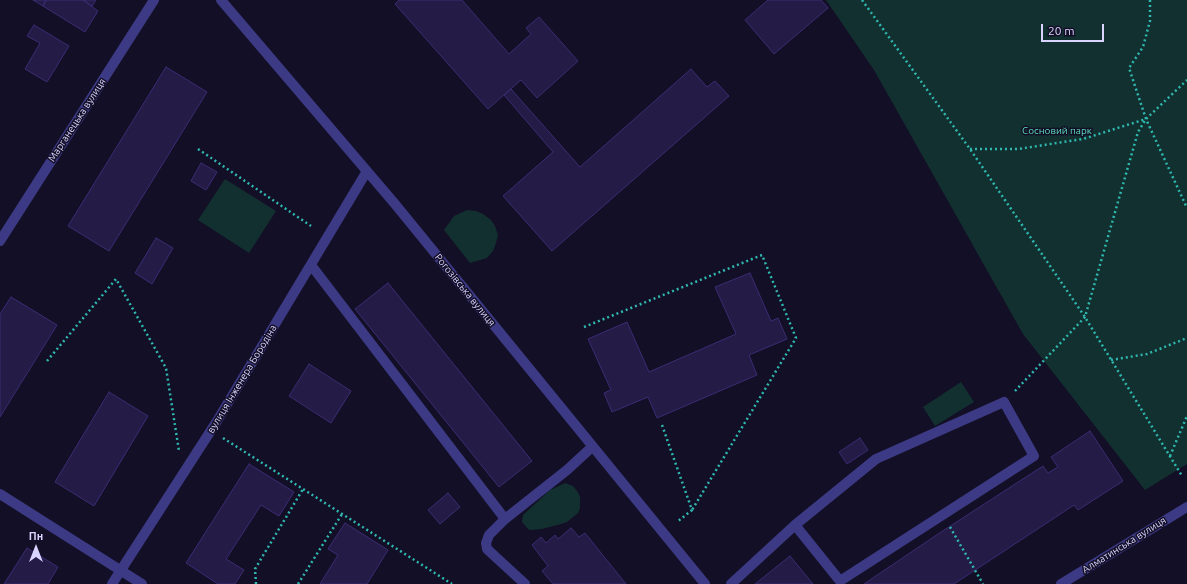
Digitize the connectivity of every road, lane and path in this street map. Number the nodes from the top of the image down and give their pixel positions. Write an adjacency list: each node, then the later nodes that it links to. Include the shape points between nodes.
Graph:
1 (154, 0): 12 (street, Марганецька вулиця)
2 (221, 0): 9 (street, Рогозівська вулиця)
3 (862, 0): 7 (path)
4 (1150, 0): 6 (path, via 1150,21 1143,47 1129,68)
5 (1187, 80): 6 (path)
6 (1146, 119): 7 (path, via 1083,139 1018,150); 10 (path); 14 (path, via 1138,132)
7 (970, 149): 14 (path)
8 (198, 150): 11 (path)
9 (367, 170): 13 (street, вулиця Інженера Бородіна); 23 (street, Рогозівська вулиця)
10 (1187, 208)
11 (311, 226)
12 (0, 241)
13 (311, 265): 22 (street, вулиця Інженера Бородіна); 33 (street)
14 (1085, 317): 17 (path); 19 (path)
15 (584, 327): 30 (path, via 762,255 796,338)
16 (1187, 338): 17 (path, via 1147,354)
17 (1111, 360): 25 (path)
18 (47, 361): 24 (path, via 116,279 166,368)
19 (1004, 402): 32 (street, via 1034,456); 35 (street, via 876,459)
20 (1187, 416): 25 (path)
21 (662, 425): 30 (path)
22 (211, 430): 27 (path); 36 (street, вулиця Інженера Бородіна)
23 (592, 447): 33 (street); 43 (street, Рогозівська вулиця)
24 (179, 452)
25 (1170, 456): 26 (path)
26 (1182, 476)
27 (303, 489): 31 (path); 39 (path, via 255,569)
28 (0, 494): 36 (street)
29 (1187, 507): 46 (street, Алматинська вулиця)
30 (692, 510): 34 (path)
31 (342, 514): 40 (path); 41 (path)
32 (943, 515): 35 (street, via 840,581); 45 (path)
33 (505, 519): 42 (street, via 490,535 486,543 487,549)
34 (677, 522)
35 (795, 525): 44 (street)
36 (121, 570): 37 (street, вулиця Інженера Бородіна); 38 (street)
37 (112, 584)
38 (142, 584)
39 (256, 584)
40 (298, 584)
41 (452, 584)
42 (525, 584)
43 (705, 584)
44 (731, 584)
45 (982, 584)
46 (1061, 584)

